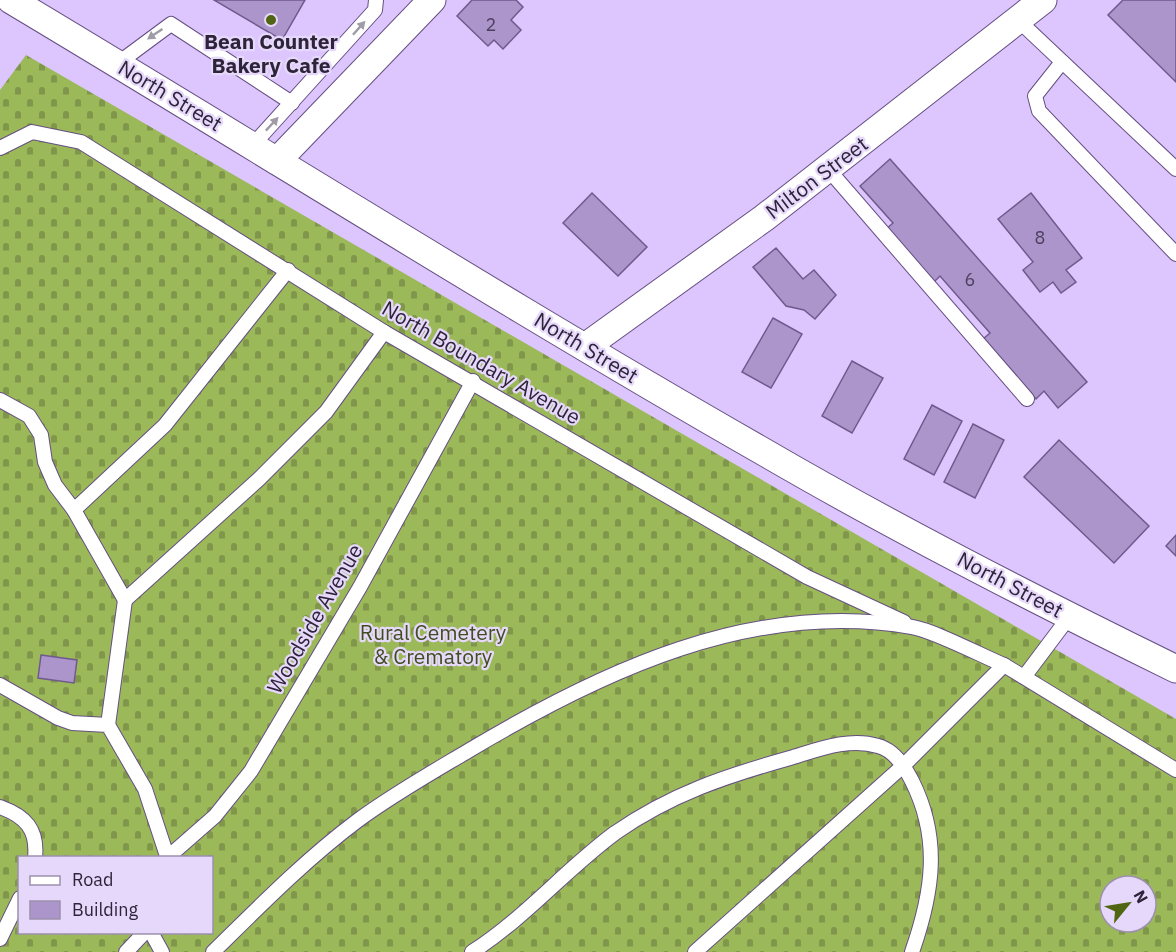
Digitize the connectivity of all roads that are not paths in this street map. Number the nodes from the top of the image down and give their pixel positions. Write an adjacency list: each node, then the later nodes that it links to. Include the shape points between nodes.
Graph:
1 (11, 0): 7 (street, North Street)
2 (376, 0): 8 (lane, one-way to 2, via 375,10)
3 (432, 0): 11 (street)
4 (1043, 0): 5 (street, Milton Street)
5 (1018, 20): 6 (lane); 12 (street, Milton Street)
6 (1062, 62): 13 (lane); 14 (lane, via 1035,96 1040,111)
7 (117, 64): 8 (lane, one-way to 7, via 171,24); 9 (street, North Street)
8 (292, 103): 9 (lane, one-way to 8)
9 (252, 146): 11 (street, North Street)
10 (0, 148): 15 (lane, North Boundary Avenue, via 32,132 81,142)
11 (277, 161): 17 (street, North Street)
12 (828, 169): 17 (street, Milton Street); 19 (lane)
13 (1176, 169)
14 (1176, 254)
15 (288, 270): 16 (lane, North Boundary Avenue); 21 (lane, via 165,425)
16 (384, 332): 18 (lane, North Boundary Avenue); 22 (lane, via 326,412 259,479)
17 (585, 347): 23 (street, North Street, via 766,454)
18 (472, 381): 24 (lane, North Boundary Avenue, via 807,577); 35 (lane, Woodside Avenue, via 360,587 251,771 215,816)
19 (1028, 399)
20 (0, 400): 21 (lane, via 29,416 41,435 45,462 55,486)
21 (74, 510): 22 (lane)
22 (125, 600): 29 (lane)
23 (1069, 616): 26 (street, North Street); 27 (lane)
24 (914, 627): 25 (lane, North Boundary Avenue); 42 (lane, via 840,620 776,625 678,648 592,682 510,725 357,821 285,882)
25 (1004, 665): 27 (lane); 30 (lane)
26 (1176, 669)
27 (1024, 677): 31 (lane)
28 (0, 685): 29 (lane, via 58,718 72,723)
29 (108, 725): 34 (lane, via 145,789)
30 (904, 765): 43 (lane, via 881,746 864,742 831,746 716,779 655,808 614,834 505,931); 44 (lane); 45 (lane, via 925,807 932,854 926,913)
31 (1176, 770)
32 (0, 807): 33 (lane, via 18,813 31,828)
33 (35, 856)
34 (167, 856)
35 (168, 856)
36 (18, 902): 39 (lane)
37 (144, 934): 40 (lane)
38 (152, 934): 41 (lane)
39 (0, 939)
40 (126, 952)
41 (162, 952)
42 (213, 952)
43 (472, 952)
44 (695, 952)
45 (912, 952)

